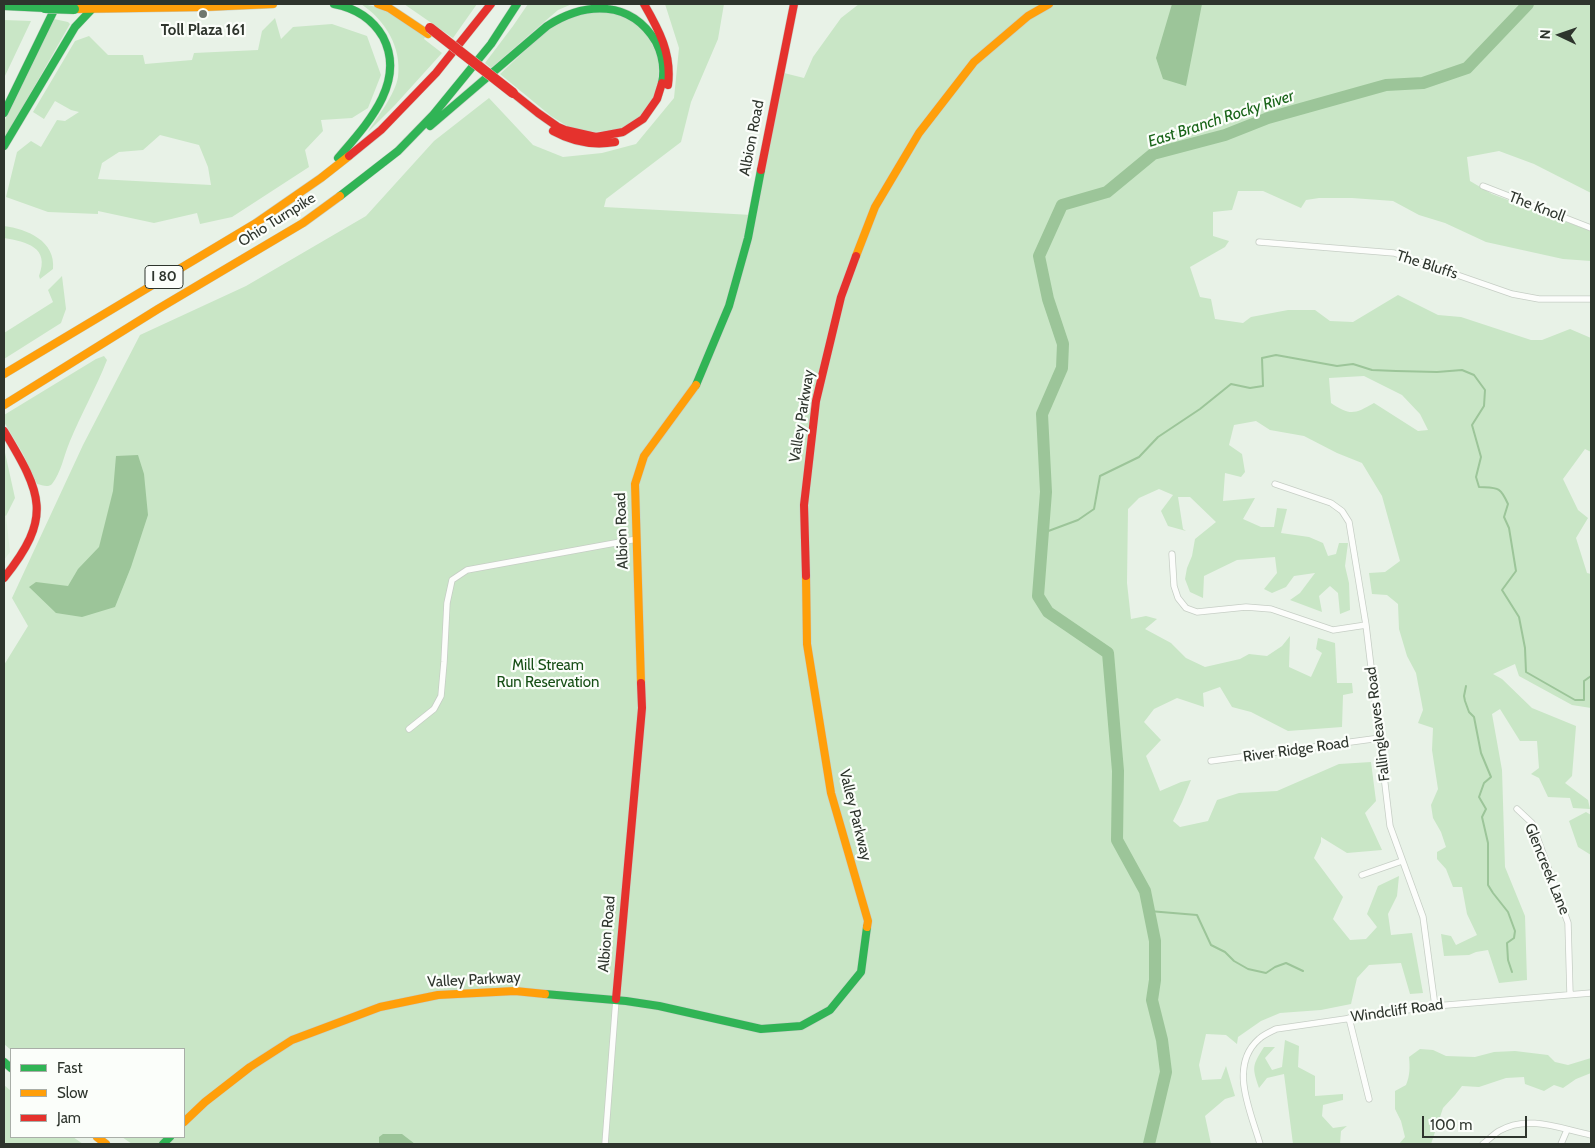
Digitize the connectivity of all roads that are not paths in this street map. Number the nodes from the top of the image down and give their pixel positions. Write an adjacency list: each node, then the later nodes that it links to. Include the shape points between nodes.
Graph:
1 (15, 4): 13 (main road)
2 (57, 4): 17 (main road)
3 (273, 4): 14 (main road)
4 (334, 4): 20 (main road, via 352,8 376,25 384,37 392,66 380,103)
5 (378, 4): 15 (main road)
6 (393, 4): 15 (main road)
7 (491, 4): 20 (main road, Ohio Turnpike / I 80, via 436,73 380,130)
8 (517, 4): 19 (main road, Ohio Turnpike / I 80, via 468,73)
9 (644, 4): 16 (main road, via 662,37 671,68 665,97 643,129 620,141 602,145 583,144 566,139 537,121)
10 (794, 4): 30 (main road, Albion Road, via 748,238 729,306 695,388 644,456 635,484)
11 (1049, 4): 43 (main road, Valley Parkway, via 1028,16 974,62 909,149 875,208 841,297 816,401 804,505 807,644 831,793 868,921 861,972 830,1010 801,1026 760,1030)
12 (4, 6): 13 (main road)
13 (29, 7): 14 (main road, bridge)
14 (92, 9): 18 (main road, via 75,27)
15 (429, 31): 16 (main road, bridge)
16 (511, 95): 19 (main road, via 564,130 591,138 615,136 642,121 654,104 663,80 660,48 654,34 636,16 613,6 592,4 580,7 547,26)
17 (4, 113)
18 (4, 146)
19 (398, 151): 26 (main road, Ohio Turnpike / I 80, via 303,223)
20 (321, 178): 25 (main road, Ohio Turnpike / I 80, via 256,223)
21 (1483, 186): 22 (street, The Knoll)
22 (1591, 228)
23 (1259, 242): 24 (street, The Bluffs, via 1394,253 1512,294 1539,299)
24 (1591, 299)
25 (4, 374)
26 (4, 404)
27 (4, 431): 28 (main road)
28 (8, 443): 32 (main road, via 28,491 31,511 27,531); 33 (main road, via 29,475 37,517 22,554)
29 (1276, 484): 34 (street, Fallingleaves Road, via 1332,503 1342,511 1349,522)
30 (637, 539): 35 (street, via 467,570 452,580 447,604 441,696 434,709); 43 (main road, Albion Road, via 642,708)
31 (1172, 554): 34 (street, via 1174,586 1186,608 1198,612 1246,607 1271,609 1333,630)
32 (4, 570)
33 (4, 578)
34 (1366, 625): 36 (street, Fallingleaves Road)
35 (409, 730)
36 (1380, 738): 37 (street, River Ridge Road); 39 (street, Fallingleaves Road, via 1390,826)
37 (1212, 761)
38 (1517, 809): 42 (street, Glencreek Lane, via 1532,823 1568,923)
39 (1402, 861): 40 (street); 44 (street, Fallingleaves Road, via 1423,918)
40 (1362, 875)
41 (1591, 993): 42 (street, Windcliff Road)
42 (1570, 994): 44 (street, Windcliff Road)
43 (616, 999): 47 (main road, Valley Parkway, via 515,991 438,995 380,1007 292,1040 250,1067); 50 (street)
44 (1435, 1006): 45 (street, Windcliff Road)
45 (1349, 1018): 46 (street); 51 (street, Windcliff Road, via 1276,1029 1259,1038 1247,1053 1242,1069 1244,1087)
46 (1370, 1099)
47 (185, 1121)
48 (1567, 1130): 49 (street); 52 (street, via 1531,1123 1499,1131); 53 (street)
49 (1591, 1135)
50 (605, 1144)
51 (1260, 1144)
52 (1483, 1144)
53 (1561, 1144)

